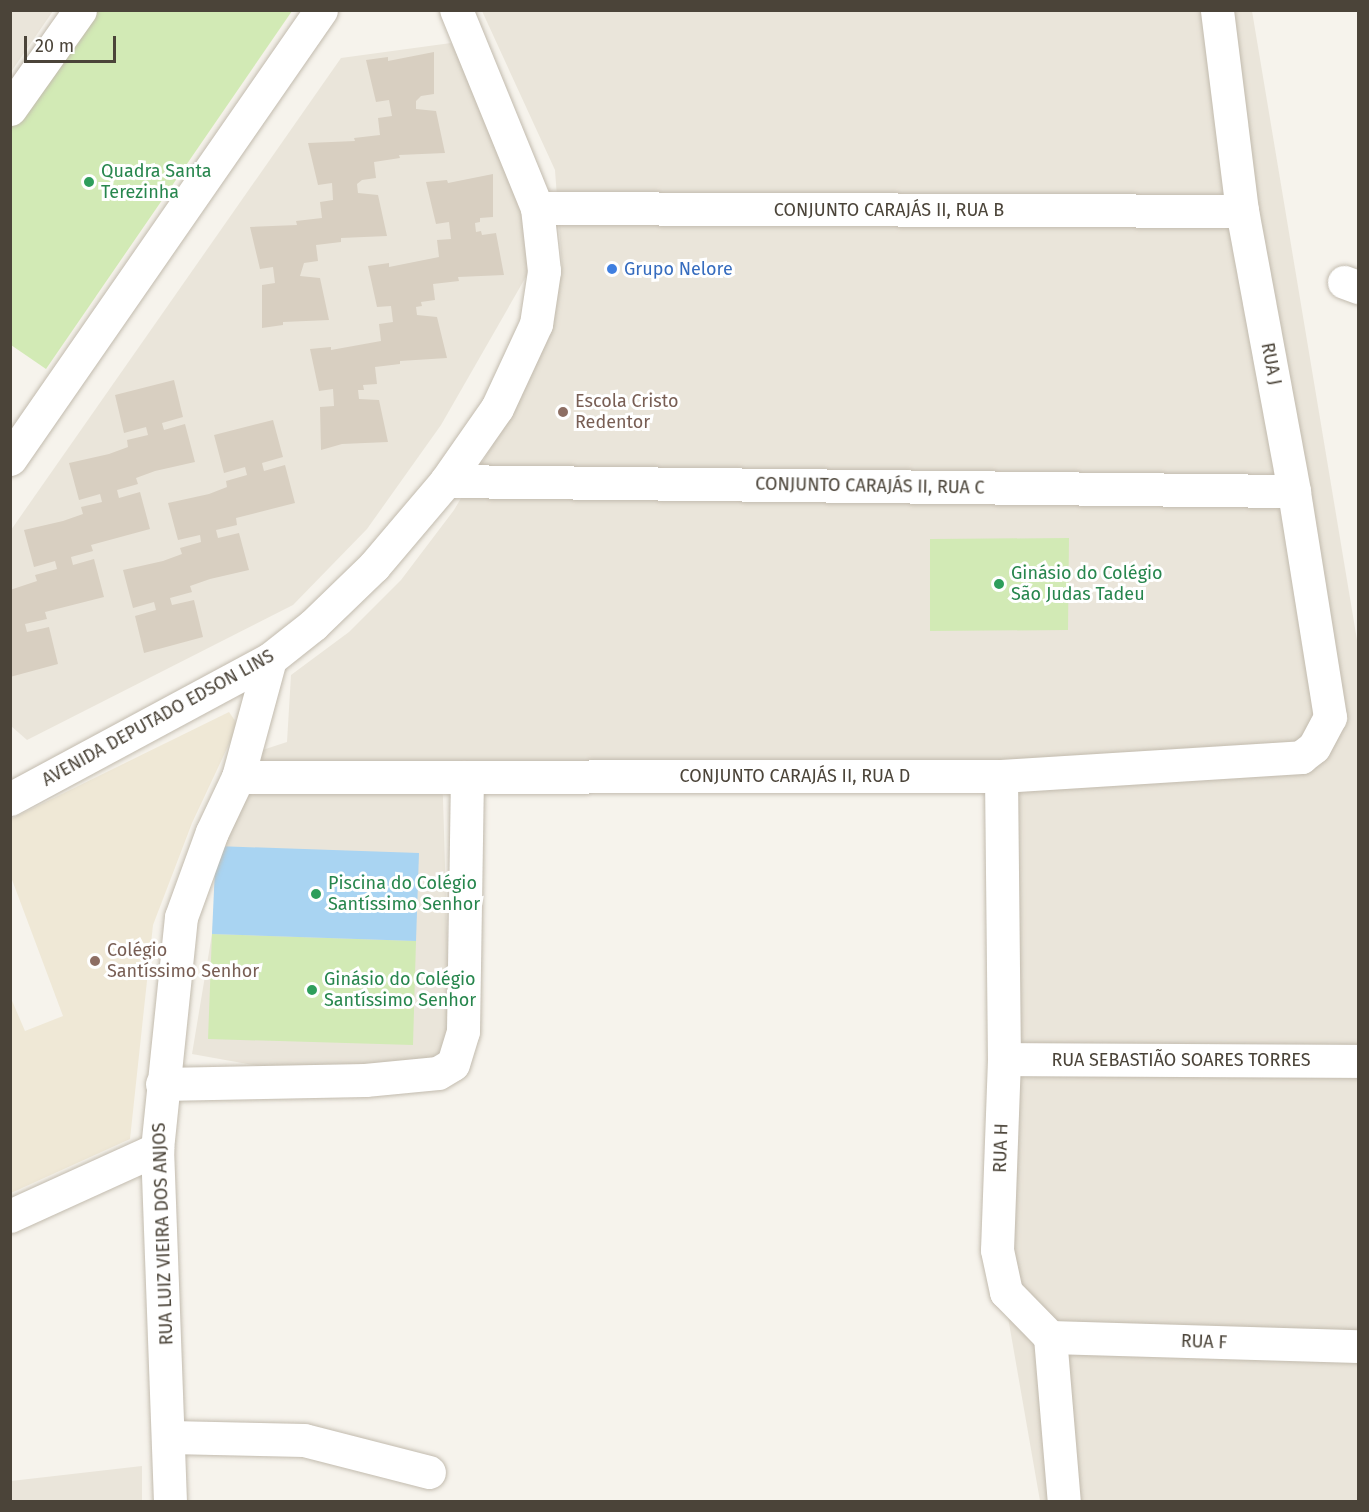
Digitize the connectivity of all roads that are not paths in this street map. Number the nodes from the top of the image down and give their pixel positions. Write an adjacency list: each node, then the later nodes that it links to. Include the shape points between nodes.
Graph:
1 (80, 10): 5 (street)
2 (321, 10): 8 (street)
3 (456, 10): 6 (street, AVENIDA DEPUTADO EDSON LINS)
4 (1217, 10): 7 (street, RUA J)
5 (10, 109)
6 (537, 208): 7 (street, CONJUNTO CARAJÁS II, RUA B); 9 (street, AVENIDA DEPUTADO EDSON LINS, via 544,271 536,324 497,408)
7 (1242, 211): 10 (street, RUA J)
8 (10, 459)
9 (446, 481): 10 (street, CONJUNTO CARAJÁS II, RUA C); 11 (street, AVENIDA DEPUTADO EDSON LINS, via 374,566 313,625)
10 (1294, 490): 12 (street, RUA J)
11 (270, 659): 14 (street, RUA LUIZ VIEIRA DOS ANJOS); 16 (street, AVENIDA DEPUTADO EDSON LINS)
12 (1330, 717): 13 (street, CONJUNTO CARAJÁS II, RUA D, via 1324,733 1301,757)
13 (1001, 776): 15 (street, CONJUNTO CARAJÁS II, RUA D); 17 (street, RUA H)
14 (238, 777): 15 (street, CONJUNTO CARAJÁS II, RUA D); 19 (street, RUA LUIZ VIEIRA DOS ANJOS, via 212,832 182,917)
15 (467, 777): 19 (street, via 463,1031 453,1064 438,1073 365,1080)
16 (10, 799)
17 (1004, 1059): 18 (street, RUA SEBASTIÃO SOARES TORRES); 22 (street, RUA H, via 997,1250 1001,1276 1018,1308)
18 (1359, 1061)
19 (162, 1084): 20 (street, RUA LUIZ VIEIRA DOS ANJOS)
20 (157, 1149): 21 (street); 24 (street, RUA LUIZ VIEIRA DOS ANJOS)
21 (10, 1216)
22 (1050, 1337): 23 (street, RUA F); 27 (street)
23 (1359, 1346)
24 (170, 1437): 25 (street, via 304,1440); 26 (street, RUA LUIZ VIEIRA DOS ANJOS)
25 (429, 1472)
26 (170, 1502)
27 (1064, 1502)

